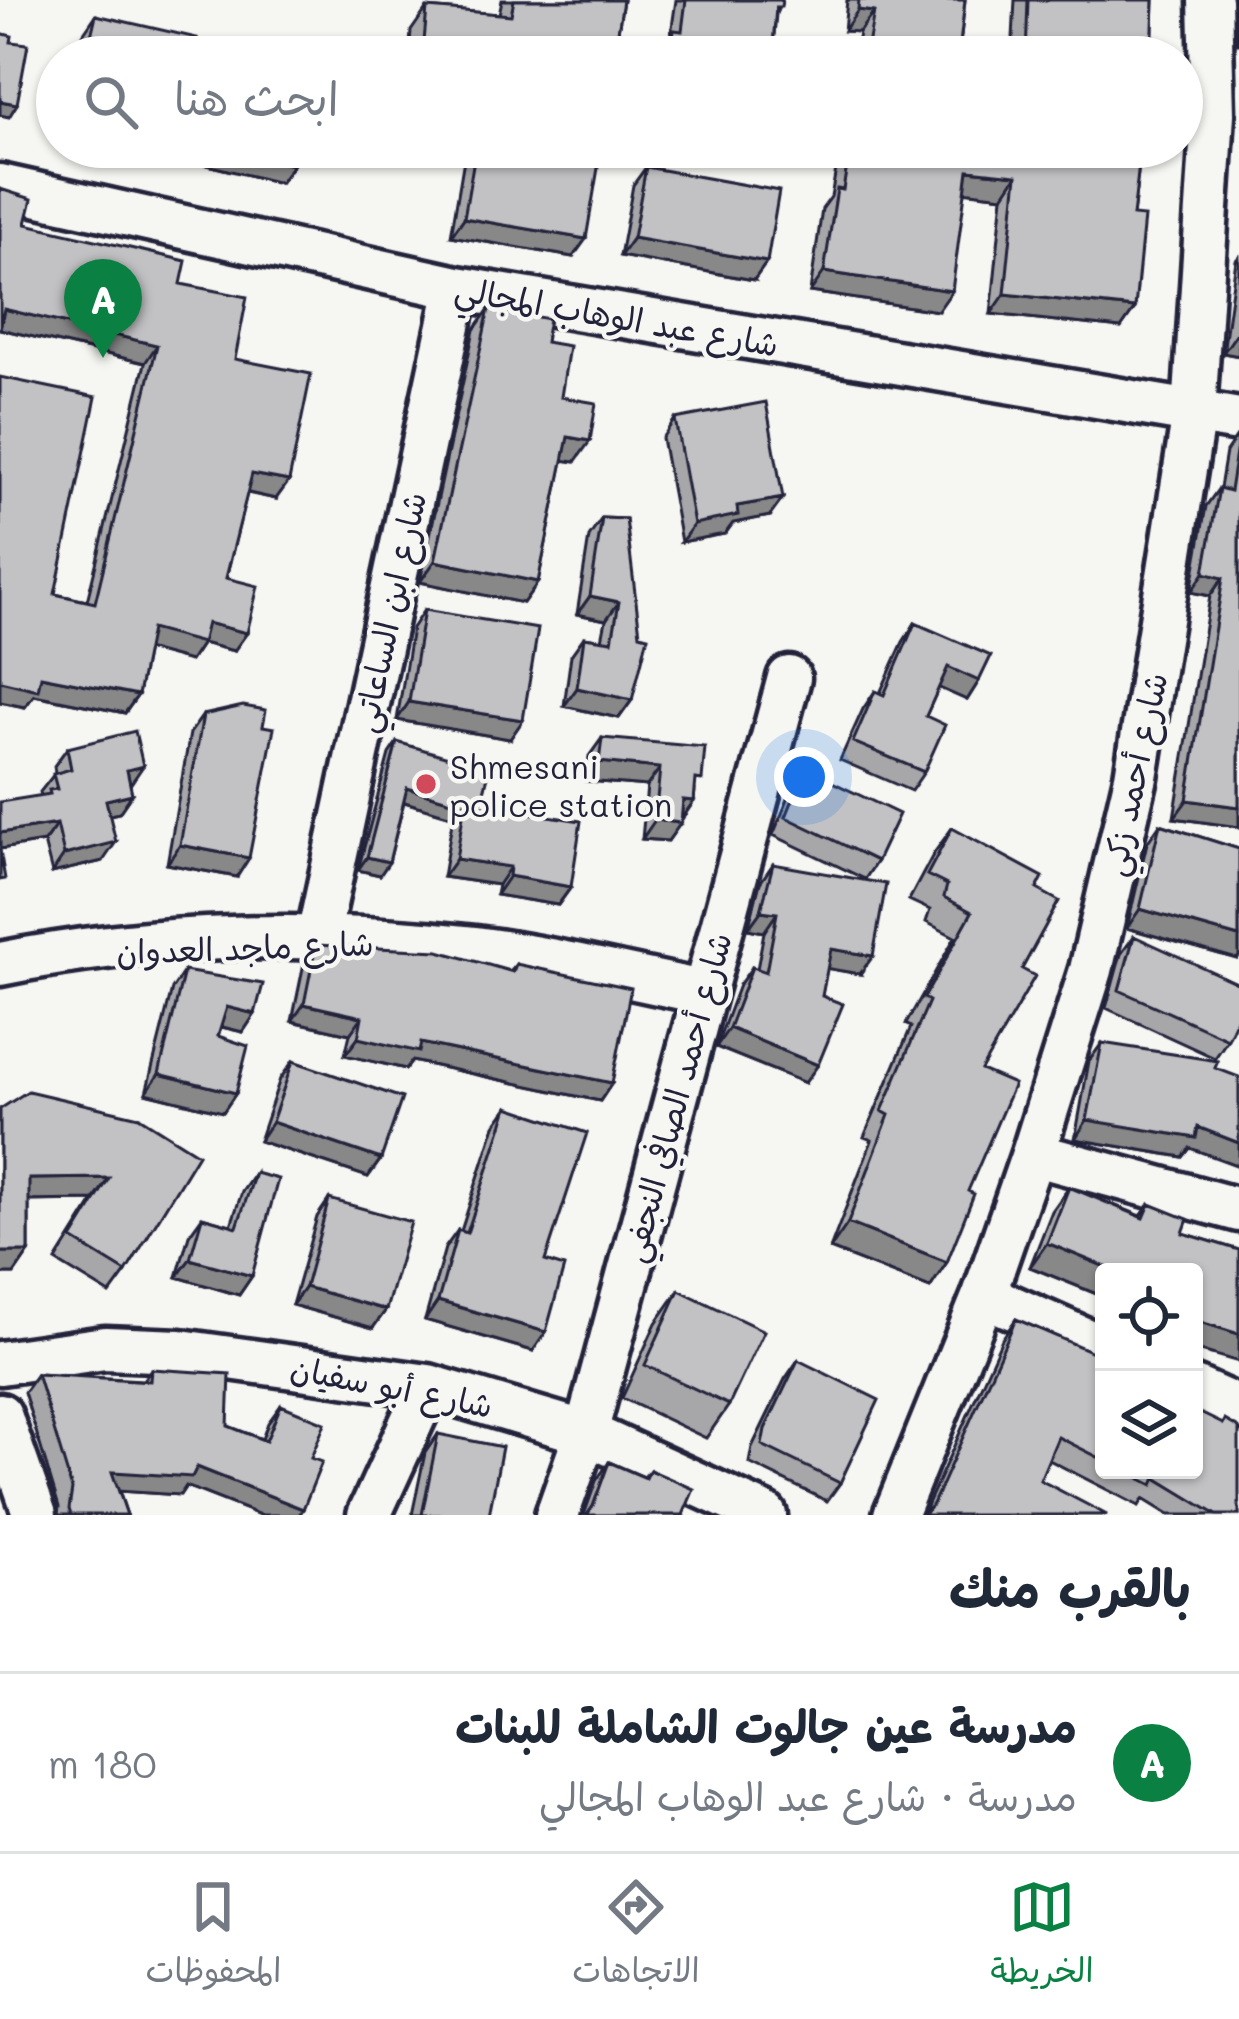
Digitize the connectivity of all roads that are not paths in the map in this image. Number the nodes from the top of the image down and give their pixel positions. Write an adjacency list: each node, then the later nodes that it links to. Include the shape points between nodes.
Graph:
1 (1210, 0): 2 (street, شارع أحمد زكي)
2 (1203, 65)
3 (1197, 168): 6 (street, شارع أحمد زكي)
4 (0, 186): 5 (street, شارع عبد الوهاب المجالي)
5 (457, 288): 6 (street, شارع عبد الوهاب المجالي); 9 (street, شارع ابن الساعاتي)
6 (1194, 413): 7 (street, شارع عبد الوهاب المجالي); 12 (street, شارع أحمد زكي, via 1136,777 1091,970)
7 (1239, 420)
8 (789, 678): 11 (street, شارع أحمد الصافي النجفي)
9 (318, 937): 10 (street, شارع ماجد العدوان, via 147,944); 11 (street, شارع ماجد العدوان, via 478,949)
10 (0, 964)
11 (702, 992): 21 (street, شارع أحمد الصافي النجفي)
12 (1033, 1154): 13 (street); 14 (street, شارع أحمد زكي)
13 (1239, 1210)
14 (984, 1295): 15 (street); 26 (street, شارع أحمد زكي)
15 (1095, 1344)
16 (0, 1363): 17 (street, شارع أبو سفيان, via 105,1348 180,1351)
17 (428, 1386): 21 (street, شارع أبو سفيان); 23 (street)
18 (1203, 1392): 19 (street)
19 (1239, 1408)
20 (0, 1415): 22 (street)
21 (586, 1433): 24 (street, شارع أحمد الصافي النجفي); 25 (street, شارع أبو سفيان)
22 (35, 1515)
23 (369, 1515)
24 (557, 1515)
25 (765, 1515)
26 (895, 1515)

